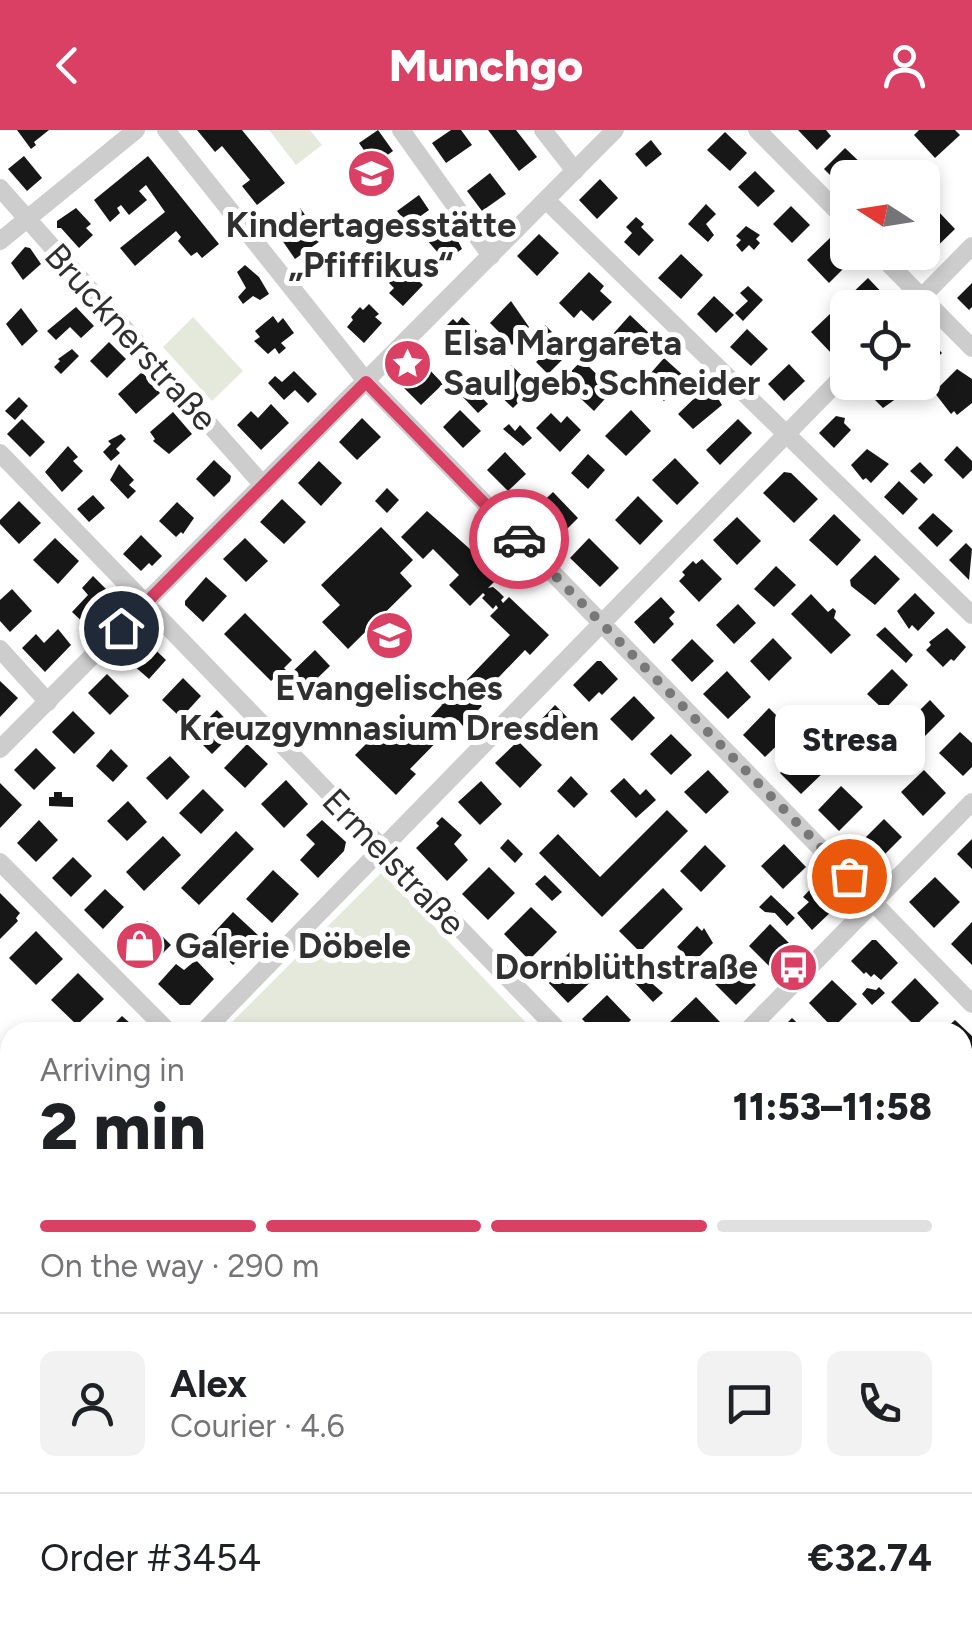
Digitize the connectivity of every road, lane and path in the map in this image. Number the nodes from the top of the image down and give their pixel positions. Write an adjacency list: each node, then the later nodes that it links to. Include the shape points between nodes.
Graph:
1 (136, 130): 11 (street)
2 (166, 130): 20 (street)
3 (400, 130): 14 (street)
4 (543, 130): 7 (street)
5 (616, 130): 7 (street)
6 (756, 130): 10 (street)
7 (575, 171): 9 (street)
8 (0, 188): 11 (street, Brucknerstraße)
9 (546, 200): 14 (street); 22 (street)
10 (830, 204)
11 (26, 220): 12 (street); 24 (street, Brucknerstraße)
12 (0, 241)
13 (972, 246): 17 (street)
14 (491, 256): 20 (street)
15 (892, 270): 16 (street)
16 (907, 290)
17 (928, 290)
18 (940, 322): 19 (street)
19 (972, 348)
20 (366, 382): 24 (street); 27 (street)
21 (830, 389): 22 (street)
22 (785, 434): 26 (street); 27 (street)
23 (0, 453): 25 (street, Ermelstraße)
24 (263, 485): 25 (street)
25 (146, 603): 29 (street); 32 (street, Ermelstraße)
26 (972, 616)
27 (601, 622): 32 (street); 34 (street)
28 (0, 649): 29 (street)
29 (48, 702): 30 (street)
30 (0, 749)
31 (972, 802): 34 (street)
32 (382, 851): 37 (street); 38 (street, Ermelstraße)
33 (0, 862): 36 (street)
34 (873, 902): 35 (street); 39 (street)
35 (972, 1004)
36 (159, 1022)
37 (213, 1022)
38 (550, 1022)
39 (756, 1022)

